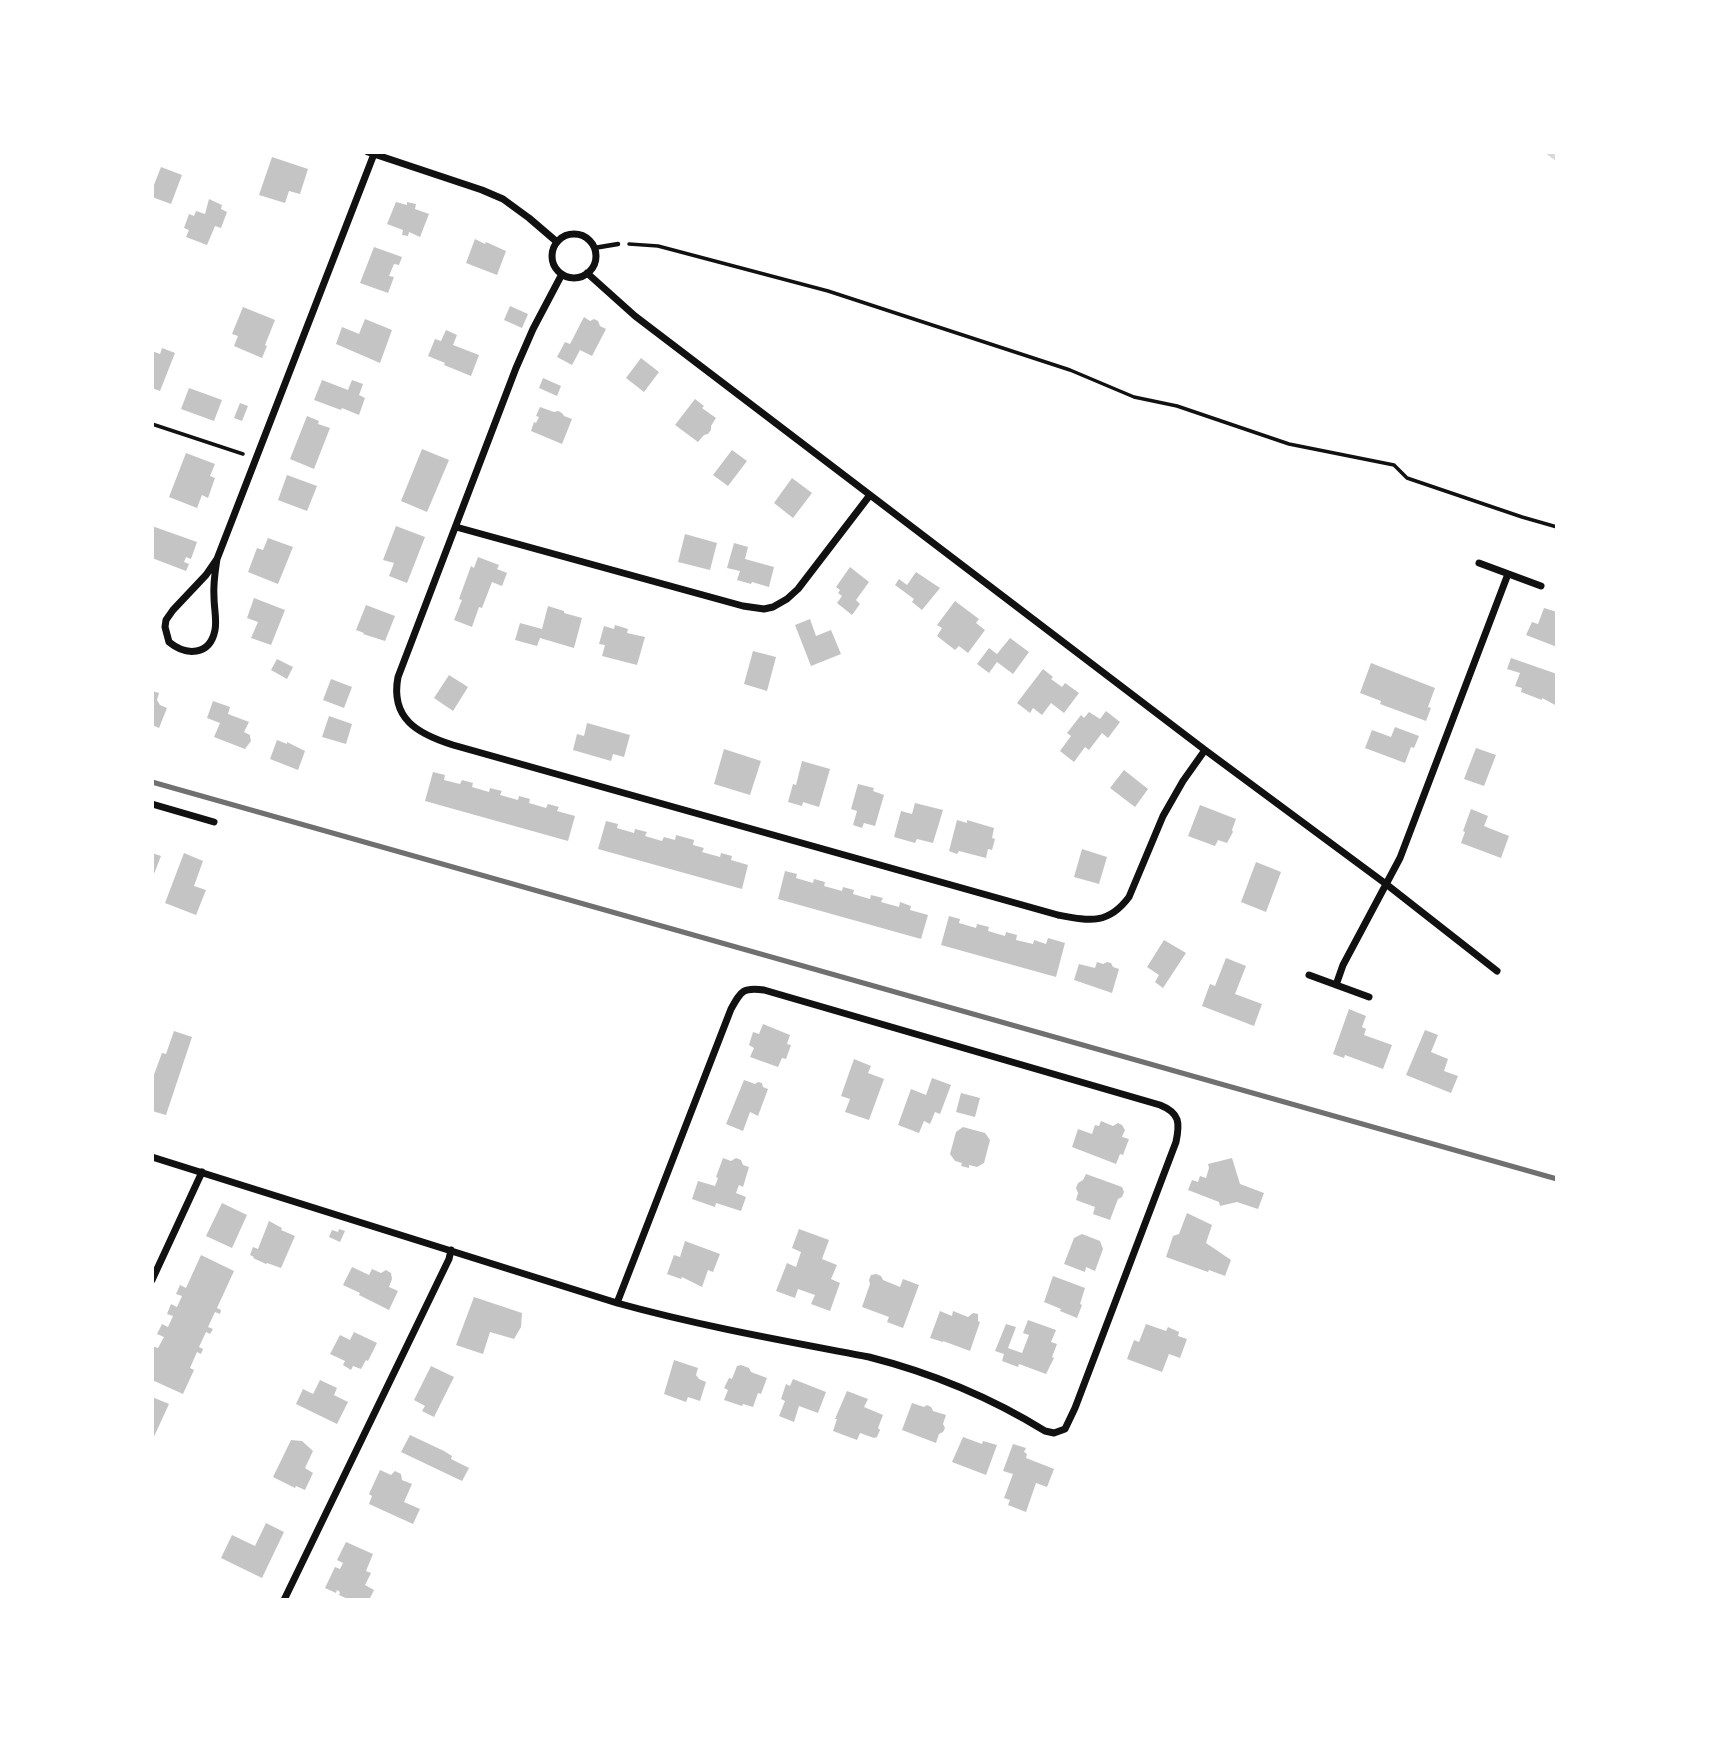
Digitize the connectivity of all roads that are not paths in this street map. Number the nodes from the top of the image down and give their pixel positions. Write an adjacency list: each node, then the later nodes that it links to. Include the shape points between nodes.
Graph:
1 (371, 153): 2 (street, via 503,199); 9 (street)
2 (556, 242): 4 (street, via 576,234); 6 (street, via 552,260)
3 (618, 244): 4 (lane)
4 (594, 248): 5 (street, via 595,262)
5 (587, 273): 6 (street, via 574,278); 7 (street, via 635,316)
6 (562, 274): 8 (street, via 524,349)
7 (870, 495): 8 (street, via 798,589 780,604 764,609); 13 (street)
8 (456, 527): 13 (street, via 396,687 397,701 409,723 427,736 453,745 1058,915 1090,920 1113,914 1129,897 1163,816)
9 (217, 559): 9 (street, via 215,629 202,649 185,652 169,642 166,620)
10 (1479, 564): 11 (street)
11 (1508, 574): 12 (street); 16 (street)
12 (1541, 586)
13 (1205, 750): 16 (street)
14 (152, 804): 15 (street)
15 (214, 822)
16 (1387, 884): 17 (street); 19 (street)
17 (1497, 971)
18 (1309, 975): 19 (street)
19 (1336, 985): 20 (street)
20 (1369, 997)
21 (152, 1157): 22 (street)
22 (202, 1172): 23 (street); 24 (street)
23 (451, 1250): 25 (street); 26 (street)
24 (152, 1280)
25 (617, 1303): 25 (street, via 731,1009 744,990 765,990 1160,1105 1177,1118 1176,1142 1075,1408 1060,1432 1045,1431 983,1397 895,1364 700,1325)
26 (284, 1600)

